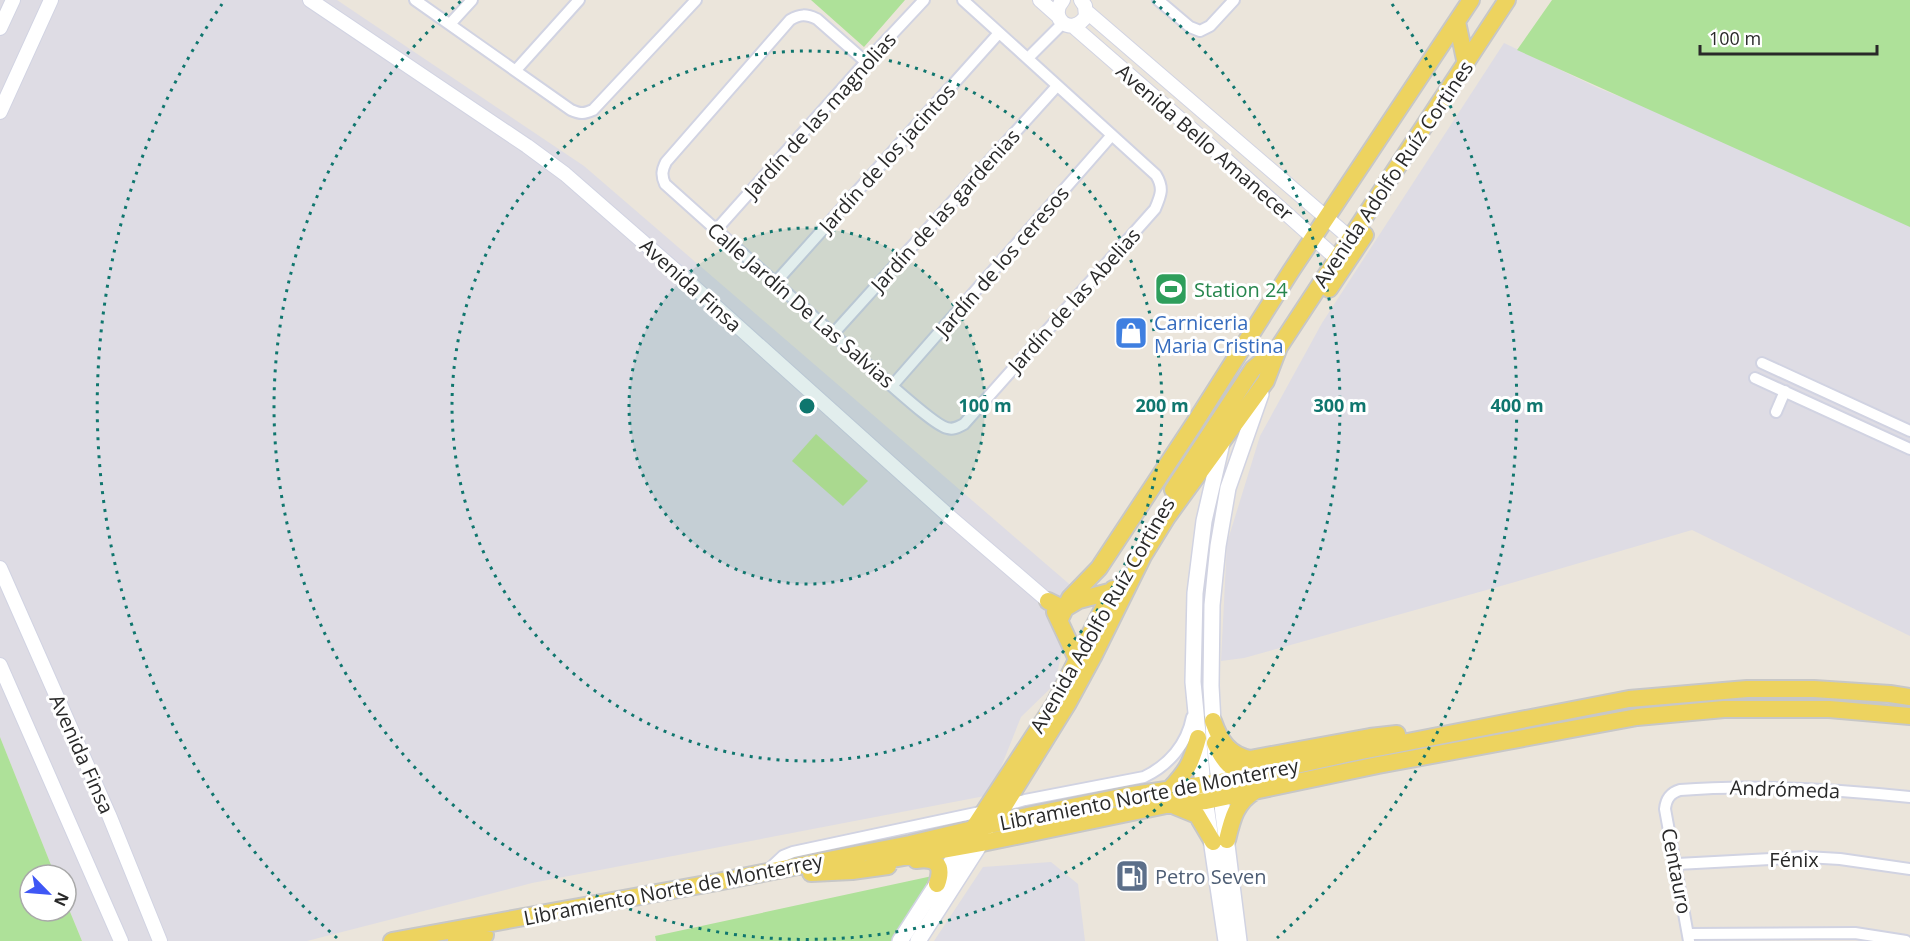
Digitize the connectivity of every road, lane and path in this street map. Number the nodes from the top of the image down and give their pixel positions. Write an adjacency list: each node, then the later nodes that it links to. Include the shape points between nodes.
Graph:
1 (13, 0): 21 (street)
2 (51, 0): 28 (street)
3 (310, 0): 56 (street, Avenida Finsa, via 564,174)
4 (415, 0): 20 (street)
5 (472, 0): 20 (street)
6 (579, 0): 26 (street)
7 (696, 0): 26 (street, via 585,114 571,110)
8 (924, 0): 24 (street, Jardín de las magnolias)
9 (963, 0): 22 (street)
10 (1040, 0): 18 (street, Avenida Bello Amanecer)
11 (1063, 0): 18 (street, via 1057,10)
12 (1158, 0): 13 (street, via 1200,31 1210,26)
13 (1234, 0)
14 (1471, 0): 19 (main road)
15 (1507, 0): 25 (main road, Avenida Adolfo Ruíz Cortines)
16 (1520, 0): 37 (main road)
17 (1084, 3): 18 (street, via 1083,21); 29 (street, Avenida Bello Amanecer)
18 (1065, 22): 23 (street); 30 (street, Avenida Bello Amanecer)
19 (1457, 22): 25 (main road); 34 (main road)
20 (450, 24): 26 (street)
21 (0, 28)
22 (999, 33): 23 (street); 38 (street, Jardín de los jacintos)
23 (1028, 58): 27 (street)
24 (866, 62): 35 (street, Jardín de las magnolias); 35 (street, Calle Jardín De Las Salvias, via 818,19 799,15 790,20 662,169 665,184)
25 (1466, 64): 37 (main road, Avenida Adolfo Ruíz Cortines)
26 (516, 70)
27 (1057, 86): 31 (street); 39 (street, Jardín de las gardenias)
28 (0, 112)
29 (1210, 116): 30 (street); 32 (street, Avenida Bello Amanecer)
30 (1195, 132): 33 (street, Avenida Bello Amanecer)
31 (1112, 135): 44 (street, Jardín de los ceresos); 49 (street, Jardín de las Abelias, via 1161,183 1161,196 1155,208 964,424)
32 (1236, 139): 33 (street); 34 (street, Avenida Bello Amanecer)
33 (1222, 155): 36 (street, Avenida Bello Amanecer)
34 (1326, 219): 36 (main road); 37 (street, Avenida Bello Amanecer)
35 (716, 230): 38 (street, Calle Jardín De Las Salvias)
36 (1313, 237): 37 (street, Avenida Bello Amanecer); 48 (main road)
37 (1347, 255): 40 (main road, Avenida Adolfo Ruíz Cortines); 43 (main road)
38 (776, 283): 39 (street, Calle Jardín De Las Salvias)
39 (833, 334): 44 (street, Calle Jardín De Las Salvias)
40 (1279, 347): 43 (main road, Avenida Adolfo Ruíz Cortines); 46 (main road, Avenida Adolfo Ruíz Cortines, via 1253,369)
41 (1762, 363): 50 (street)
42 (1755, 378): 45 (street)
43 (1266, 381): 51 (main road, Avenida Adolfo Ruíz Cortines); 65 (main road, via 1228,488 1218,546 1212,605)
44 (892, 386): 49 (street, Calle Jardín De Las Salvias)
45 (1785, 391): 47 (street); 52 (street)
46 (1234, 396): 51 (main road); 53 (main road, Avenida Adolfo Ruíz Cortines)
47 (1776, 412)
48 (1194, 424): 53 (main road); 57 (main road, via 1099,568 1070,598)
49 (946, 428)
50 (1910, 431)
51 (1223, 440): 61 (main road, via 1204,521 1195,593); 73 (main road, Avenida Adolfo Ruíz Cortines, via 1143,556 1068,703)
52 (1910, 449)
53 (1189, 466): 55 (main road, Avenida Adolfo Ruíz Cortines)
54 (0, 568): 88 (street, Avenida Finsa)
55 (1113, 591): 57 (main road, via 1079,600); 58 (main road, Avenida Adolfo Ruíz Cortines)
56 (1048, 601): 57 (main road)
57 (1062, 614): 58 (main road, via 1060,624)
58 (1077, 659): 74 (main road, Avenida Adolfo Ruíz Cortines)
59 (0, 665): 87 (street, Avenida Finsa)
60 (1910, 697): 66 (main road, Libramiento Norte de Monterrey, via 1814,689 1727,691 1629,699)
61 (1195, 705): 67 (main road); 73 (street, via 1186,738 1154,772)
62 (1910, 706): 63 (main road, via 1896,706)
63 (1881, 713): 64 (main road); 68 (main road, via 1724,709 1637,717)
64 (1910, 716)
65 (1213, 721): 66 (main road, via 1230,752 1250,759 1370,737); 67 (main road)
66 (1461, 731): 68 (main road, Libramiento Norte de Monterrey)
67 (1206, 739): 68 (main road, via 1234,770); 69 (main road); 70 (main road)
68 (1258, 781): 69 (main road, Libramiento Norte de Monterrey); 76 (main road, via 1237,808)
69 (1213, 792): 70 (main road, Libramiento Norte de Monterrey); 76 (main road)
70 (1170, 797): 74 (main road, Libramiento Norte de Monterrey, via 1126,796); 75 (main road); 76 (main road, via 1197,815)
71 (1910, 797): 72 (street, Andrómeda, via 1730,787 1680,790)
72 (1666, 802): 78 (street, Centauro)
73 (1004, 806): 74 (main road, Avenida Adolfo Ruíz Cortines)
74 (988, 818): 75 (main road, Avenida Adolfo Ruíz Cortines); 80 (street, via 793,852)
75 (977, 836): 77 (main road); 80 (main road, Libramiento Norte de Monterrey, via 910,844); 92 (main road)
76 (1220, 841): 93 (main road); 94 (main road)
77 (961, 846): 81 (main road); 82 (main road)
78 (1677, 864): 79 (street, Fénix, via 1806,857); 84 (street, Centauro)
79 (1910, 869)
80 (765, 872): 89 (main road, Libramiento Norte de Monterrey)
81 (811, 873): 82 (main road, via 873,869 925,859 939,866); 90 (main road)
82 (937, 884): 91 (main road)
83 (1824, 936): 85 (street); 86 (street)
84 (1689, 937): 85 (street)
85 (1760, 937)
86 (1853, 937): 95 (street)
87 (121, 941)
88 (160, 941)
89 (392, 941)
90 (456, 941)
91 (900, 941)
92 (918, 941)
93 (1226, 941)
94 (1239, 941)
95 (1906, 941)

